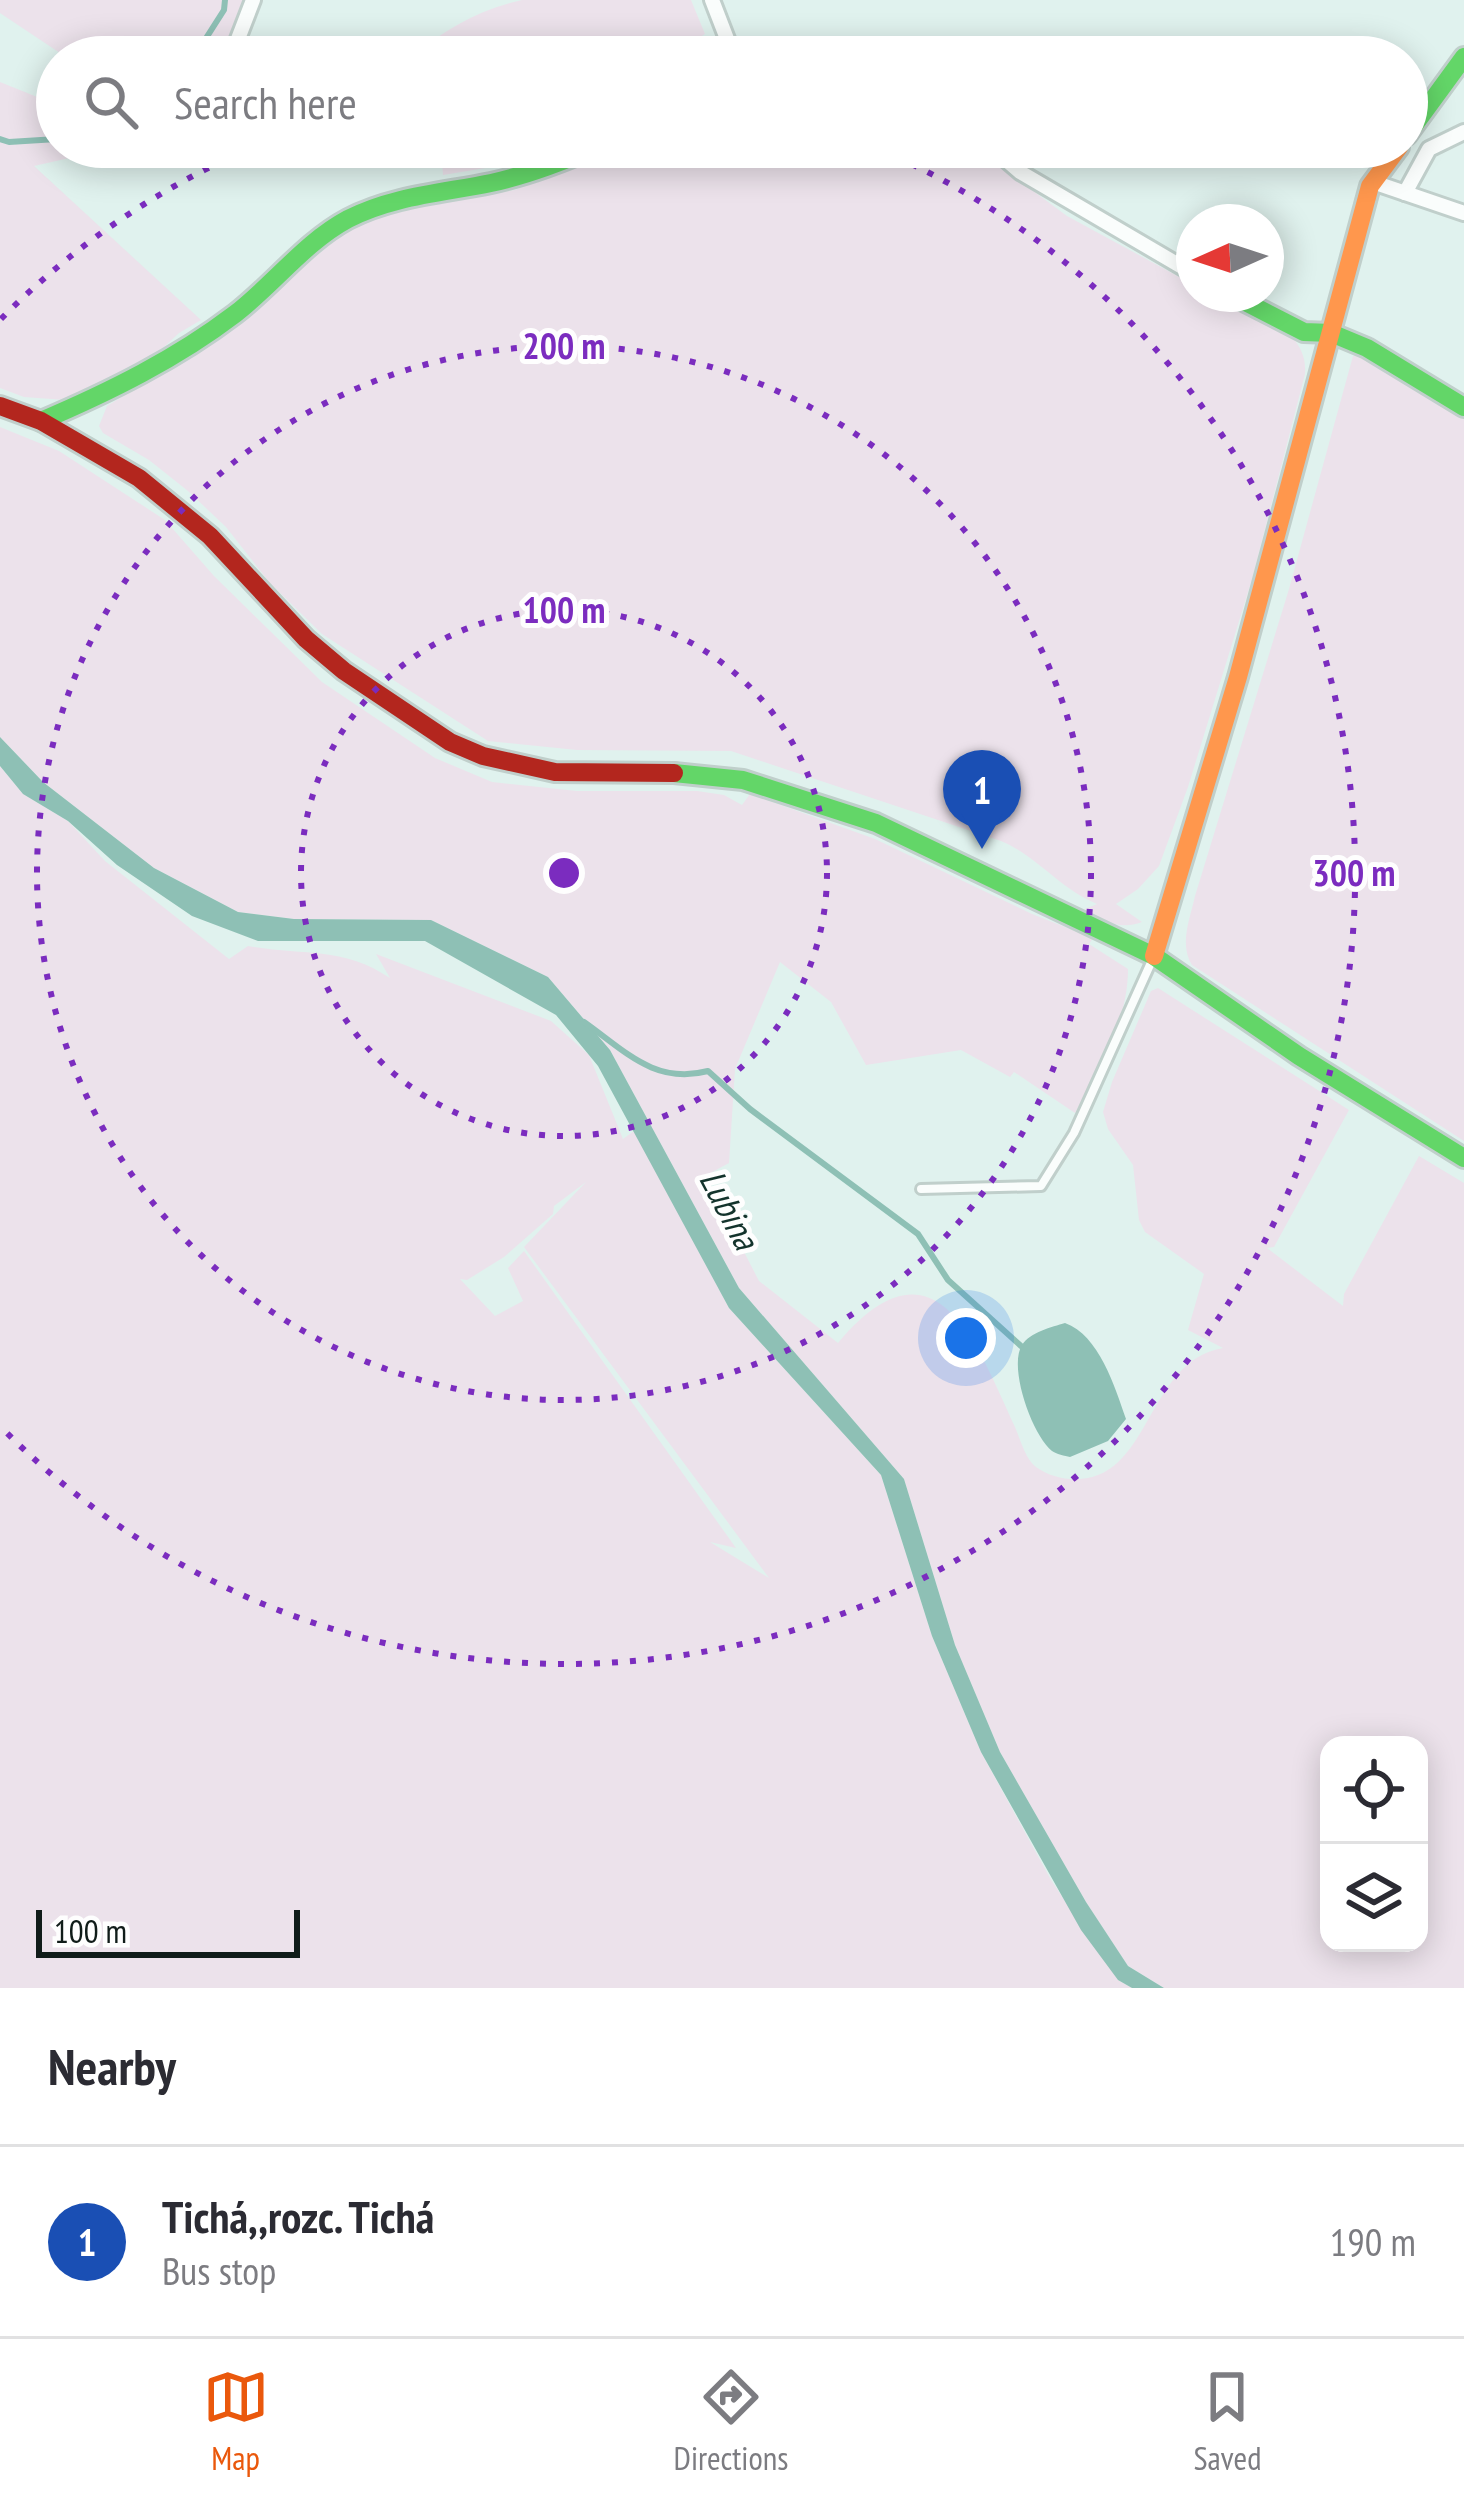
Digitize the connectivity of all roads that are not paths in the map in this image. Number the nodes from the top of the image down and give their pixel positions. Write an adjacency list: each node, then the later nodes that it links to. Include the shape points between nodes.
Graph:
1 (253, 0): 3 (street)
2 (712, 0): 4 (street)
3 (239, 36)
4 (726, 36)
5 (1464, 57): 6 (street)
6 (1428, 106)
7 (1464, 132): 8 (street)
8 (1428, 151)
9 (550, 168): 21 (street, via 409,194 369,210 333,228 251,302 152,369)
10 (1015, 168): 16 (street)
11 (1383, 168): 13 (street)
12 (1419, 168): 14 (street)
13 (1373, 182): 14 (street); 18 (street)
14 (1405, 193): 15 (street)
15 (1464, 213)
16 (1176, 263)
17 (1265, 312): 18 (street, via 1304,332)
18 (1330, 334): 20 (street); 22 (street)
19 (0, 406): 21 (street)
20 (1464, 407)
21 (41, 421): 22 (street, via 173,503 306,639 376,697 450,742 556,772 743,779 876,824)
22 (1154, 956): 23 (street); 24 (lane, via 1074,1133 1041,1186)
23 (1464, 1158)
24 (921, 1189)

